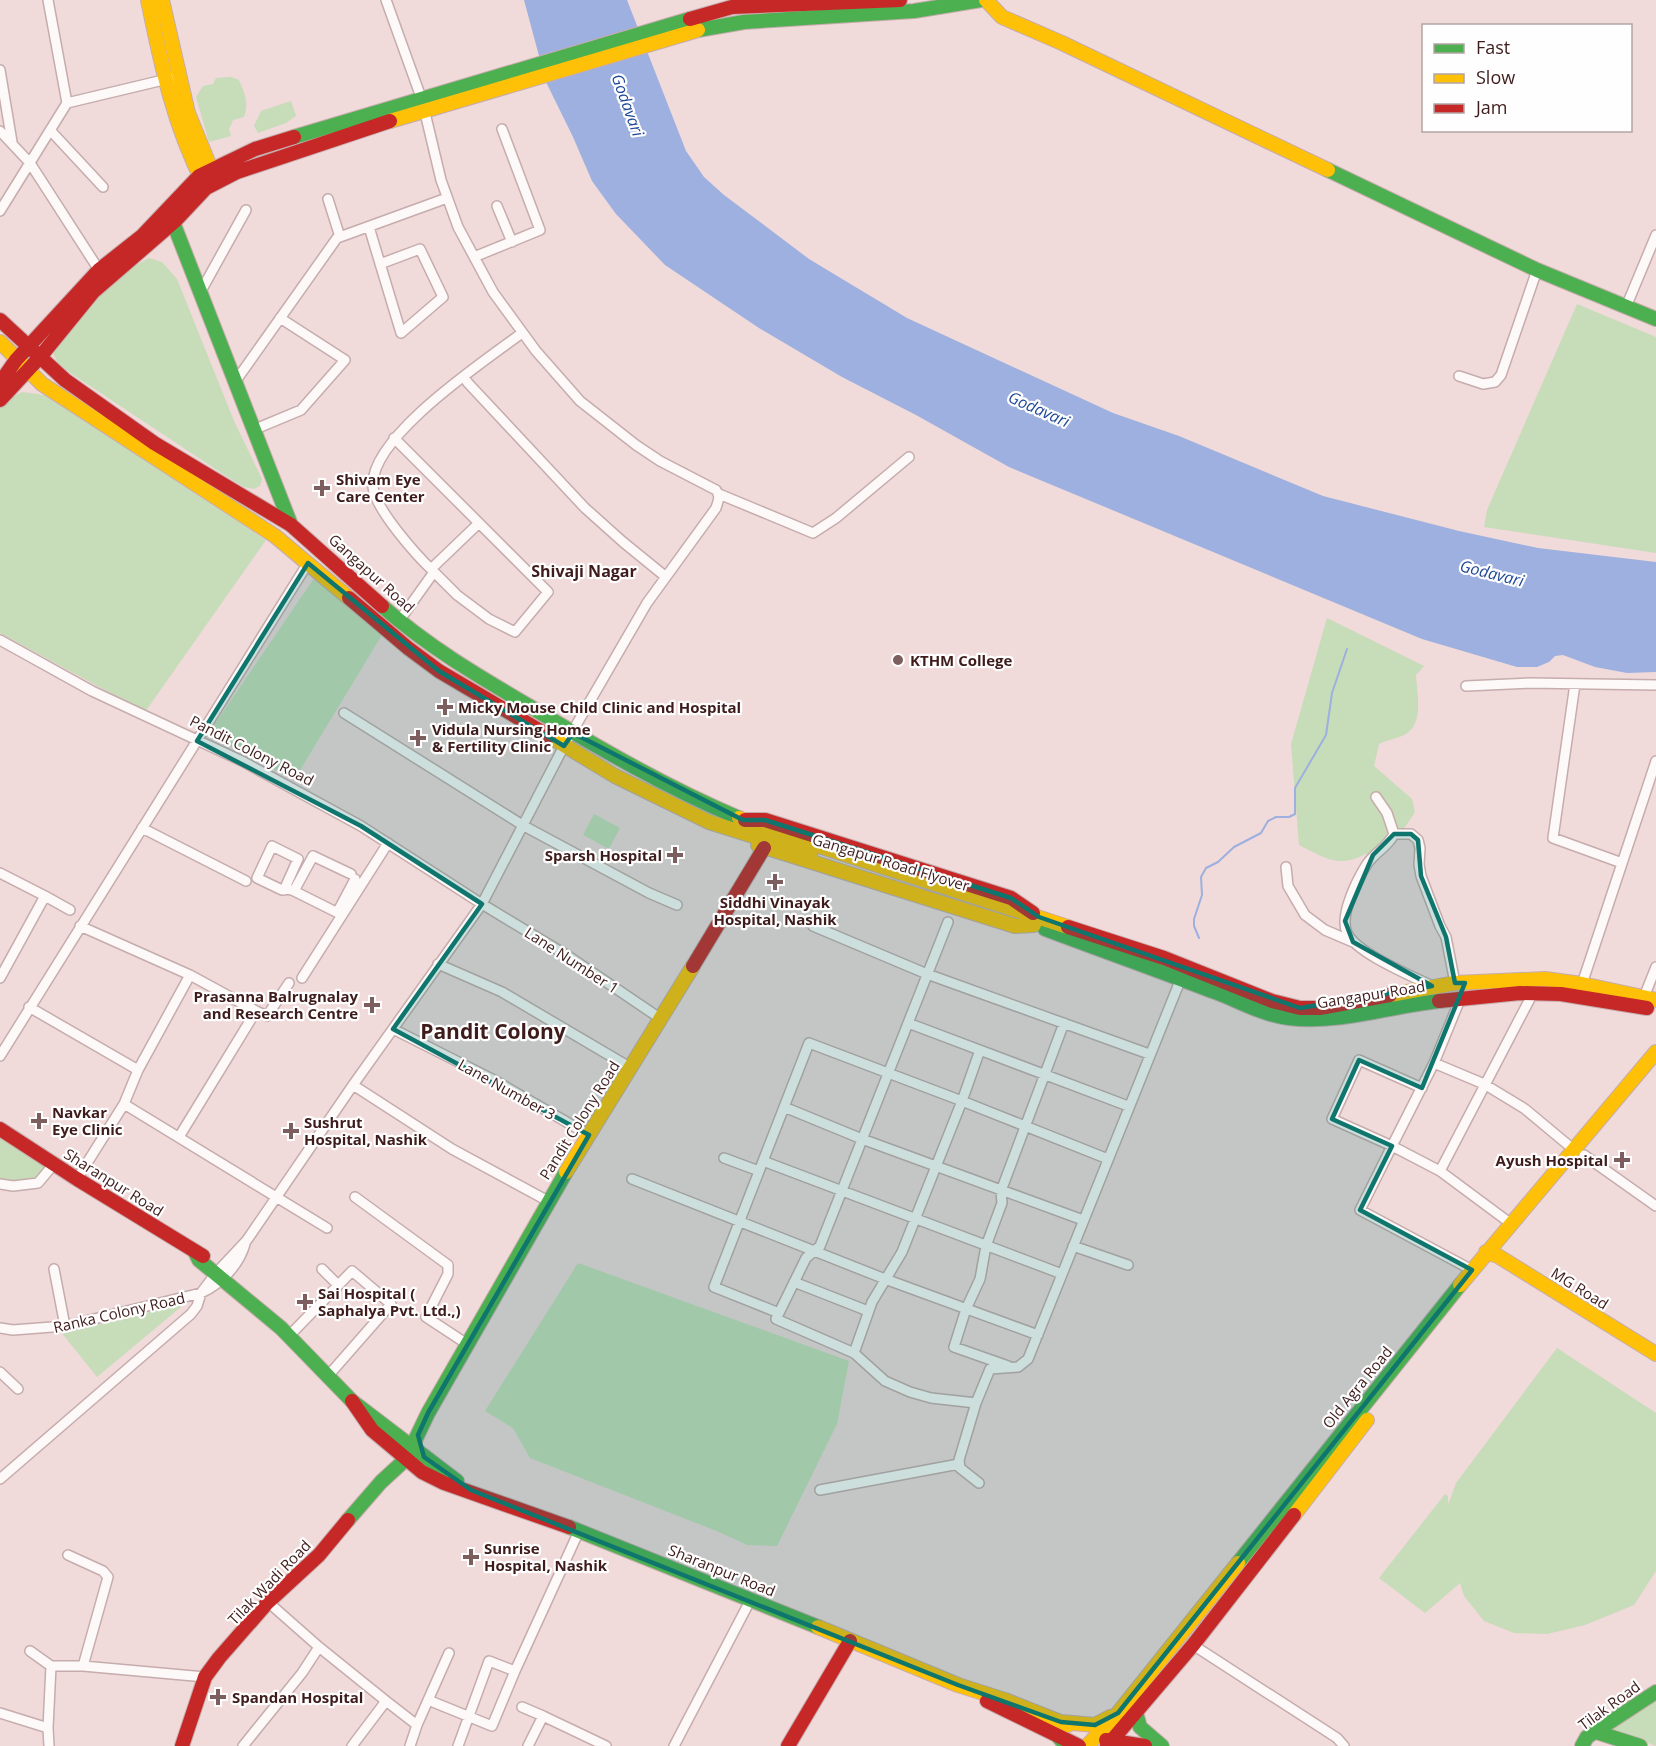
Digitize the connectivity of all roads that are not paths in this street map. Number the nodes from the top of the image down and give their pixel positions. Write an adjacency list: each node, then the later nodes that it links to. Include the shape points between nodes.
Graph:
1 (48, 0): 11 (street)
2 (148, 0): 10 (main road)
3 (162, 0): 8 (main road)
4 (386, 0): 12 (street)
5 (900, 0): 9 (main road, via 732,7)
6 (983, 0): 9 (main road, via 928,10 710,27); 33 (main road, via 1002,17)
7 (0, 70): 16 (street)
8 (180, 76): 10 (street); 18 (main road)
9 (519, 78): 12 (main road)
10 (164, 79): 11 (street); 18 (main road, via 182,137)
11 (67, 103): 14 (street)
12 (424, 105): 18 (main road, via 255,149); 20 (street)
13 (502, 129): 29 (street, via 540,231)
14 (50, 130): 17 (street); 19 (street)
15 (0, 131): 16 (street)
16 (12, 143): 17 (street)
17 (30, 163): 24 (street); 32 (street)
18 (208, 179): 25 (main road)
19 (103, 187)
20 (447, 198): 26 (street); 30 (street)
21 (328, 199): 28 (street)
22 (497, 206): 29 (street)
23 (246, 210): 34 (street)
24 (0, 211)
25 (171, 216): 32 (main road); 34 (main road); 42 (main road, via 93,292)
26 (369, 227): 28 (street); 31 (street)
27 (1656, 235): 35 (street)
28 (340, 237): 36 (street)
29 (512, 242): 30 (street)
30 (474, 257): 39 (street)
31 (380, 264): 31 (street, via 389,294 401,333 443,297 420,249)
32 (99, 270): 41 (main road)
33 (1537, 270): 35 (main road); 45 (street, via 1501,375 1495,382 1483,384)
34 (201, 291): 47 (main road)
35 (1626, 307): 37 (main road)
36 (280, 318): 47 (street); 50 (street, via 345,360 302,410)
37 (1656, 319)
38 (0, 320): 41 (main road, Gangapur Road)
39 (522, 333): 46 (street); 53 (street, via 580,401 636,445)
40 (0, 342): 43 (main road)
41 (28, 346): 42 (main road, Gangapur Road); 43 (main road)
42 (40, 357): 44 (main road); 55 (main road, Gangapur Road, via 64,380 154,443)
43 (16, 360): 44 (main road); 48 (main road)
44 (28, 371): 49 (main road); 56 (main road, via 51,391 275,536)
45 (1459, 376)
46 (464, 377): 51 (street); 58 (street, via 585,508)
47 (235, 382): 50 (main road)
48 (0, 383)
49 (0, 399)
50 (253, 430): 55 (main road)
51 (394, 438): 54 (street); 57 (street, via 375,472 372,487 379,505)
52 (909, 457): 53 (street, via 813,533)
53 (719, 494): 58 (street, via 716,508)
54 (479, 523): 57 (street); 57 (street, via 548,592 515,632 489,619)
55 (291, 525): 61 (main road, Gangapur Road)
56 (308, 563): 68 (street); 69 (main road, via 439,671)
57 (433, 571): 61 (street)
58 (666, 577): 59 (street)
59 (652, 596): 60 (street); 67 (street)
60 (662, 602)
61 (399, 621): 67 (main road, Gangapur Road, via 450,659)
62 (0, 640): 68 (street, Pandit Colony Road, via 92,691)
63 (1575, 684): 64 (street); 65 (street); 78 (street, via 1552,838)
64 (1466, 686)
65 (1656, 686)
66 (344, 713): 73 (street)
67 (573, 733): 69 (street); 72 (main road, Gangapur Road)
68 (197, 741): 74 (street); 77 (street, Pandit Colony Road, via 252,766)
69 (564, 746): 72 (main road, via 709,822); 73 (street)
70 (1656, 761): 78 (street)
71 (1376, 796): 75 (street)
72 (740, 825): 76 (main road, Gangapur Road Flyover); 76 (main road); 90 (main road, via 765,820 1011,898)
73 (524, 826): 86 (street); 87 (street)
74 (141, 828): 81 (street); 92 (street)
75 (1394, 834): 94 (street, via 1373,855 1351,898 1345,921); 103 (street, via 1411,834 1418,840 1421,876)
76 (760, 838): 90 (main road, Gangapur Road Flyover); 90 (main road, via 1015,926); 112 (main road, Pandit Colony Road)
77 (388, 843): 85 (street); 86 (street, Pandit Colony Road)
78 (1622, 863): 105 (street)
79 (1286, 867): 94 (street, via 1288,886 1305,915 1325,930)
80 (0, 873): 84 (street)
81 (246, 881)
82 (284, 890): 82 (street, via 298,859 272,846 257,878); 83 (street)
83 (294, 891): 85 (street, via 313,856 353,876); 89 (street)
84 (45, 896): 88 (street); 100 (street)
85 (347, 901): 89 (street)
86 (482, 904): 95 (street); 112 (street, Lane Number 1)
87 (677, 905)
88 (70, 910)
89 (340, 914): 101 (street)
90 (1036, 921): 97 (main road, Gangapur Road)
91 (948, 922): 98 (street)
92 (80, 926): 99 (street); 109 (street)
93 (813, 926): 98 (street)
94 (1353, 942): 104 (street)
95 (438, 964): 115 (street); 121 (street, via 502,992)
96 (1656, 967): 108 (street)
97 (1183, 972): 104 (main road, Gangapur Road, via 1300,1008 1320,1008); 107 (main road, Gangapur Road, via 1255,1009 1289,1018 1332,1018); 118 (street)
98 (927, 974): 113 (street); 114 (street)
99 (190, 975): 111 (street); 123 (street)
100 (0, 978)
101 (302, 978)
102 (289, 983): 111 (street, via 267,1016)
103 (1460, 983): 104 (main road, Gangapur Road); 105 (main road, Gangapur Road, via 1545,979); 107 (street)
104 (1432, 986)
105 (1580, 990): 106 (main road, Gangapur Road); 108 (main road, Gangapur Road); 110 (main road, Gangapur Road)
106 (1533, 993): 107 (main road, Gangapur Road); 126 (street)
107 (1460, 997): 120 (street)
108 (1650, 998)
109 (29, 1007): 119 (street); 123 (street)
110 (1656, 1009)
111 (256, 1011): 137 (street)
112 (662, 1019): 121 (main road, Pandit Colony Road)
113 (908, 1023): 116 (street); 124 (street)
114 (1064, 1023): 118 (street); 125 (street)
115 (393, 1029): 127 (street); 136 (street, Lane Number 3, via 494,1080)
116 (980, 1050): 125 (street); 129 (street)
117 (1656, 1052): 141 (main road, Old Agra Road)
118 (1149, 1054): 131 (street)
119 (0, 1056)
120 (1434, 1063): 126 (street); 128 (street)
121 (631, 1068): 136 (main road, Pandit Colony Road)
122 (1656, 1069): 141 (main road, Old Agra Road)
123 (138, 1070): 130 (street)
124 (888, 1074): 129 (street); 132 (street, via 809,1043); 139 (street)
125 (1044, 1074): 131 (street); 134 (street)
126 (1484, 1084): 141 (street, via 1532,1114); 147 (street)
127 (353, 1085): 153 (street); 155 (street, via 452,1149)
128 (1422, 1088): 140 (street); 140 (street, via 1359,1060 1332,1119)
129 (962, 1101): 134 (street); 146 (street)
130 (124, 1104): 137 (street); 148 (street)
131 (1128, 1106): 143 (street)
132 (784, 1107): 139 (street); 145 (street)
133 (0, 1119): 138 (main road, Sharanpur Road)
134 (1025, 1126): 143 (street); 151 (street)
135 (0, 1129): 138 (main road, Sharanpur Road)
136 (589, 1135): 155 (main road, Pandit Colony Road)
137 (179, 1137): 153 (street)
138 (16, 1138): 144 (main road, Sharanpur Road)
139 (862, 1138): 146 (street); 152 (street)
140 (1392, 1146): 147 (street); 169 (street, via 1360,1210)
141 (1578, 1152): 156 (street); 160 (main road, Old Agra Road); 165 (main road, Old Agra Road)
142 (724, 1158): 145 (street)
143 (1108, 1159): 158 (street)
144 (54, 1164): 148 (main road, Sharanpur Road); 150 (street, via 38,1183)
145 (761, 1166): 152 (street); 159 (street)
146 (937, 1166): 151 (street); 157 (street)
147 (1440, 1171): 160 (street)
148 (77, 1179): 170 (main road, Sharanpur Road, via 207,1257)
149 (632, 1179): 159 (street)
150 (0, 1184)
151 (1001, 1191): 158 (street); 162 (street, via 1002,1203)
152 (841, 1192): 157 (street); 164 (street, via 820,1246)
153 (274, 1197): 161 (street); 170 (street)
154 (356, 1197): 183 (street, via 448,1265 448,1274 426,1317)
155 (548, 1201): 183 (main road, Pandit Colony Road)
156 (1656, 1206)
157 (916, 1220): 162 (street); 172 (street)
158 (1083, 1220): 163 (street)
159 (740, 1221): 164 (street); 178 (street, via 714,1287)
160 (1510, 1222): 165 (main road, Old Agra Road)
161 (327, 1228)
162 (986, 1246): 171 (street); 176 (street, via 980,1279)
163 (1073, 1246): 166 (street); 171 (street)
164 (813, 1252): 172 (street); 173 (street)
165 (1492, 1254): 169 (main road, Old Agra Road); 185 (main road, MG Road); 202 (main road, Old Agra Road)
166 (1128, 1265)
167 (54, 1269): 179 (street)
168 (322, 1269): 174 (street)
169 (1472, 1270): 215 (main road, Old Agra Road)
170 (223, 1273): 175 (street, Ranka Colony Road, via 211,1288); 181 (main road, Sharanpur Road, via 265,1304)
171 (1062, 1274): 182 (street)
172 (885, 1279): 176 (street); 177 (street)
173 (794, 1282): 177 (street); 178 (street)
174 (339, 1285): 181 (street); 188 (street, via 352,1271 391,1304)
175 (201, 1293): 179 (street, Ranka Colony Road); 194 (street, via 197,1306 176,1329)
176 (966, 1309): 182 (street); 186 (street, via 954,1347)
177 (868, 1311): 184 (street)
178 (779, 1313): 184 (street, via 776,1319)
179 (65, 1326): 180 (street, Ranka Colony Road)
180 (0, 1328)
181 (285, 1332): 188 (main road, Sharanpur Road)
182 (1038, 1335): 186 (street, via 1029,1359)
183 (467, 1344): 191 (main road, Pandit Colony Road, via 428,1413)
184 (854, 1353): 190 (street, via 885,1380 910,1392)
185 (1656, 1354)
186 (1013, 1367): 190 (street, via 990,1370)
187 (0, 1372): 189 (street)
188 (328, 1376): 191 (main road, Sharanpur Road, via 372,1430)
189 (18, 1389)
190 (976, 1403): 193 (street)
191 (402, 1448): 192 (main road, Sharanpur Road); 192 (main road); 200 (main road, Tilak Wadi Road, via 381,1482 319,1555)
192 (421, 1463): 197 (main road, Sharanpur Road, via 444,1483)
193 (959, 1464): 195 (street); 196 (street)
194 (0, 1479)
195 (980, 1483)
196 (820, 1490)
197 (579, 1531): 199 (main road, Sharanpur Road); 208 (street)
198 (68, 1555): 207 (street, via 108,1577)
199 (752, 1599): 201 (main road, Sharanpur Road); 233 (street)
200 (268, 1602): 203 (street); 209 (main road, Tilak Wadi Road)
201 (850, 1641): 221 (main road, Sharanpur Road); 234 (main road)
202 (1193, 1645): 216 (main road, Old Agra Road); 239 (street)
203 (320, 1647): 212 (street); 227 (street)
204 (30, 1651): 206 (street)
205 (449, 1653): 211 (street)
206 (51, 1666): 207 (street); 220 (street)
207 (83, 1666): 209 (street)
208 (515, 1671): 218 (street, via 492,1726); 218 (street, via 489,1660)
209 (205, 1677): 226 (main road, Tilak Wadi Road)
210 (1656, 1692): 222 (main road, Tilak Road)
211 (428, 1700): 218 (street); 219 (street)
212 (386, 1701): 219 (street); 228 (street)
213 (522, 1707): 217 (street)
214 (0, 1713): 220 (street)
215 (1118, 1713): 221 (main road, via 1095,1725); 223 (main road, Old Agra Road)
216 (1136, 1713): 224 (main road, Old Agra Road); 238 (main road, via 1140,1727)
217 (543, 1716): 231 (street); 232 (street)
218 (469, 1717): 230 (street)
219 (417, 1725): 229 (street)
220 (48, 1728): 225 (street)
221 (1059, 1728): 223 (main road, Sharanpur Road); 235 (main road); 236 (main road, Sharanpur Road)
222 (1596, 1731): 240 (main road, Tilak Road); 241 (main road)
223 (1091, 1742): 224 (main road, Sharanpur Road)
224 (1109, 1743): 237 (main road, Sharanpur Road)
225 (49, 1746)
226 (182, 1746)
227 (243, 1746)
228 (352, 1746)
229 (410, 1746)
230 (458, 1746)
231 (528, 1746)
232 (606, 1746)
233 (674, 1746)
234 (788, 1746)
235 (1066, 1746)
236 (1080, 1746)
237 (1145, 1746)
238 (1162, 1746)
239 (1344, 1746)
240 (1582, 1746)
241 (1640, 1746)

